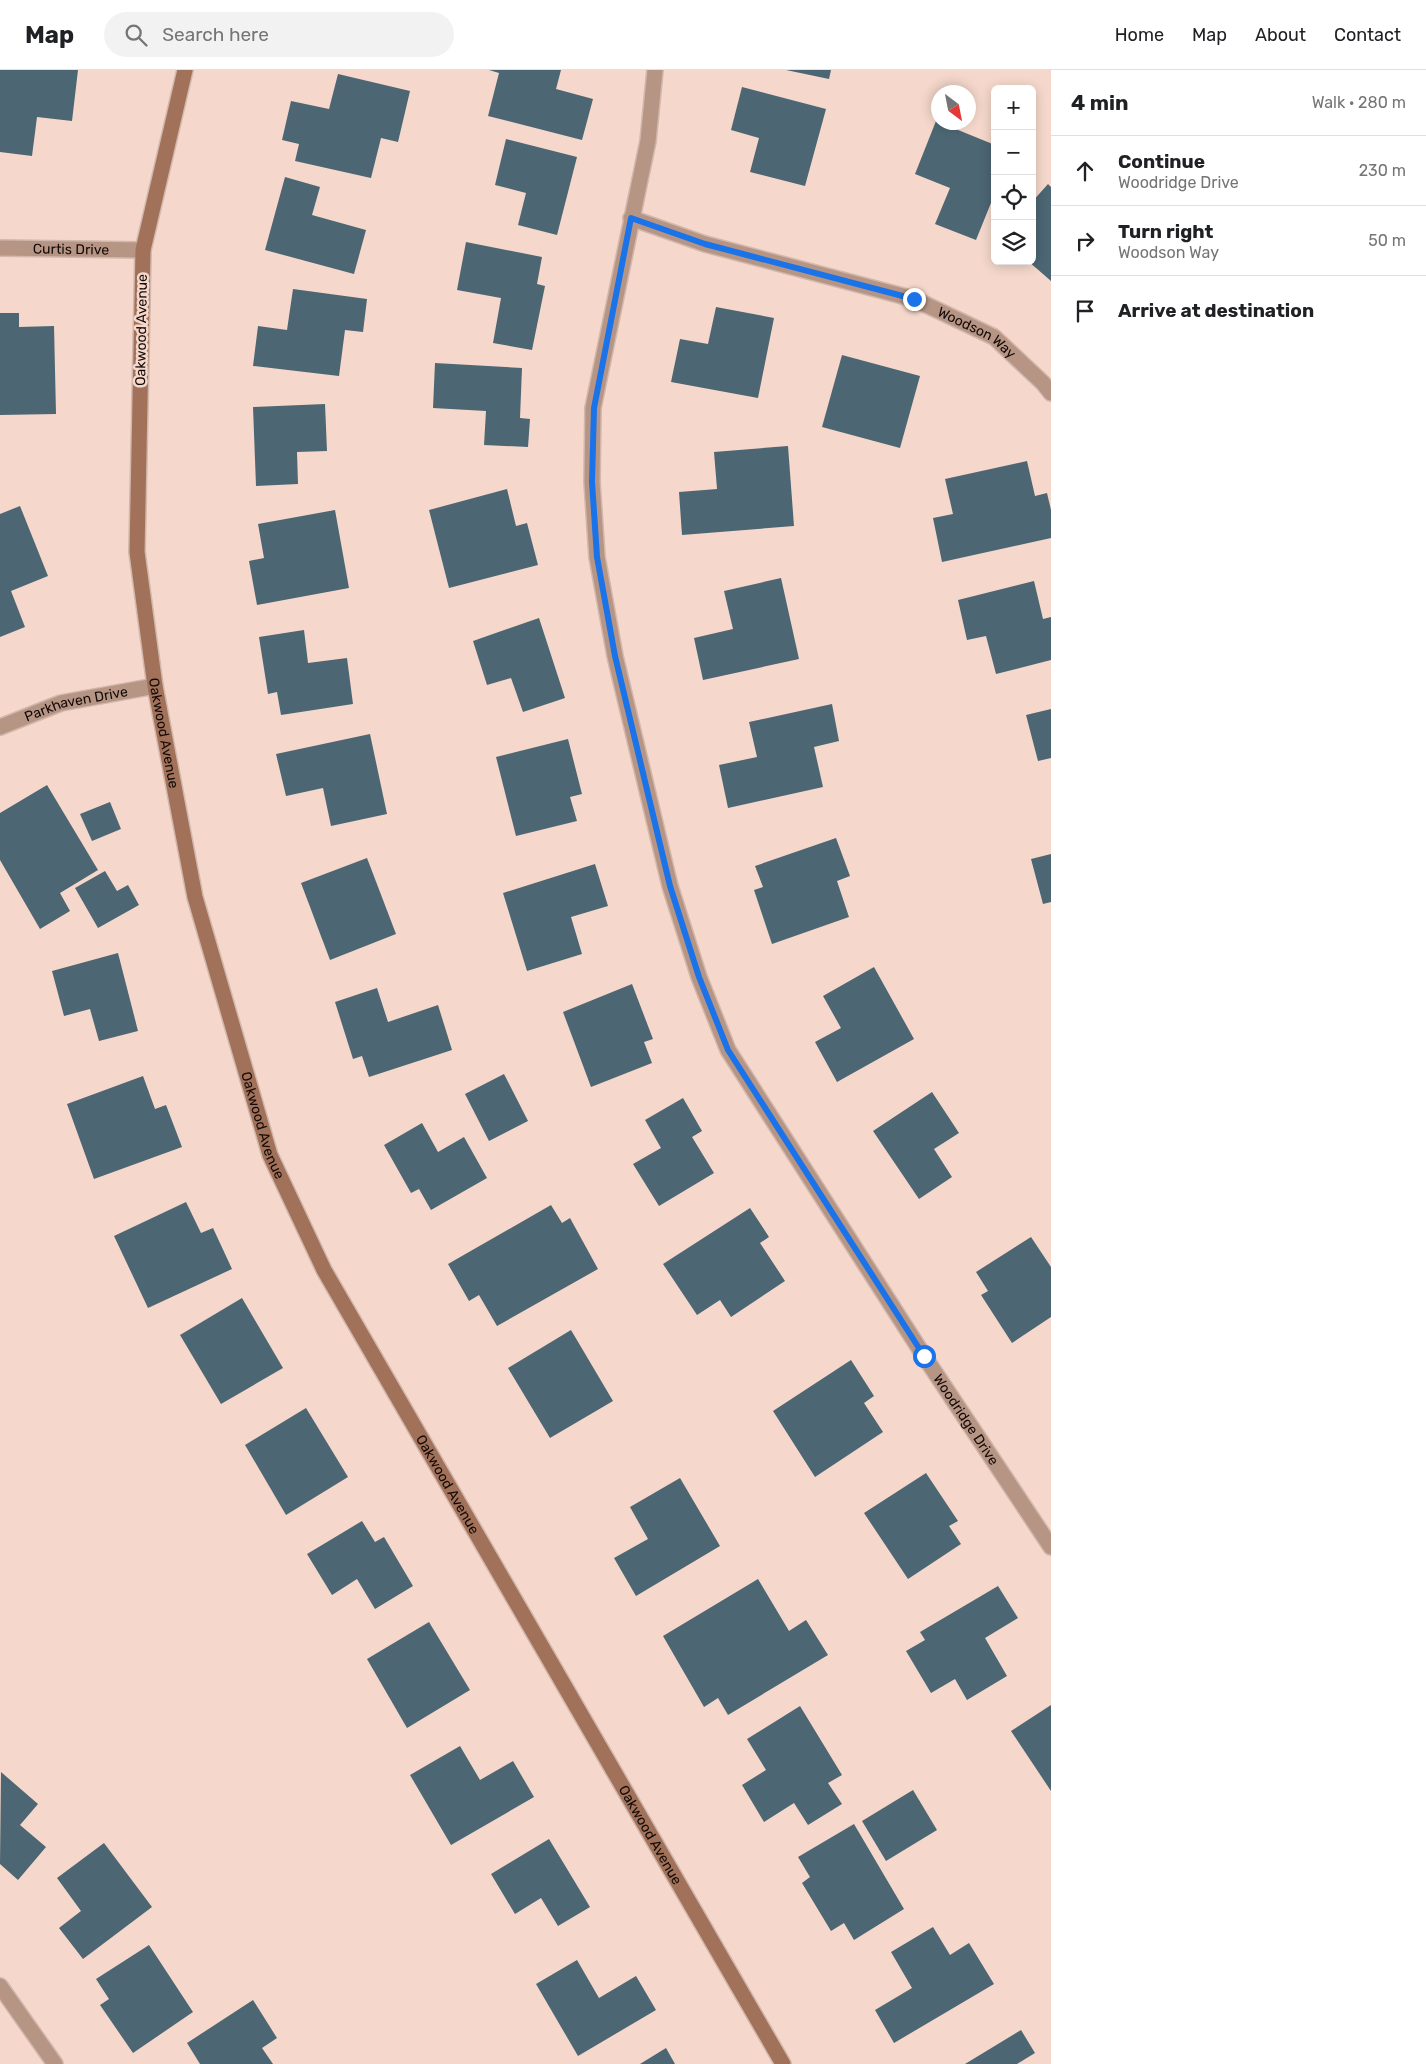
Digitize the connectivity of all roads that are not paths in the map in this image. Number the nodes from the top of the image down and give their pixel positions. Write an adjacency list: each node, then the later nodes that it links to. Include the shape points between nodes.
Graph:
1 (185, 70): 5 (main road, Oakwood Avenue)
2 (655, 70): 3 (street, Woodridge Drive, via 648,141)
3 (631, 218): 6 (street, Woodson Way, via 705,244 914,299 994,337); 9 (street, Woodridge Drive, via 594,408 592,482 597,557 615,656 673,895 699,977 728,1050)
4 (0, 248): 5 (street, Curtis Drive)
5 (143, 250): 7 (main road, Oakwood Avenue, via 137,552)
6 (1051, 393)
7 (155, 686): 8 (street, Parkhaven Drive, via 61,704); 12 (main road, Oakwood Avenue, via 195,896 270,1155 324,1270)
8 (0, 727)
9 (1051, 1547)
10 (0, 1986): 11 (street)
11 (55, 2064)
12 (783, 2064)

